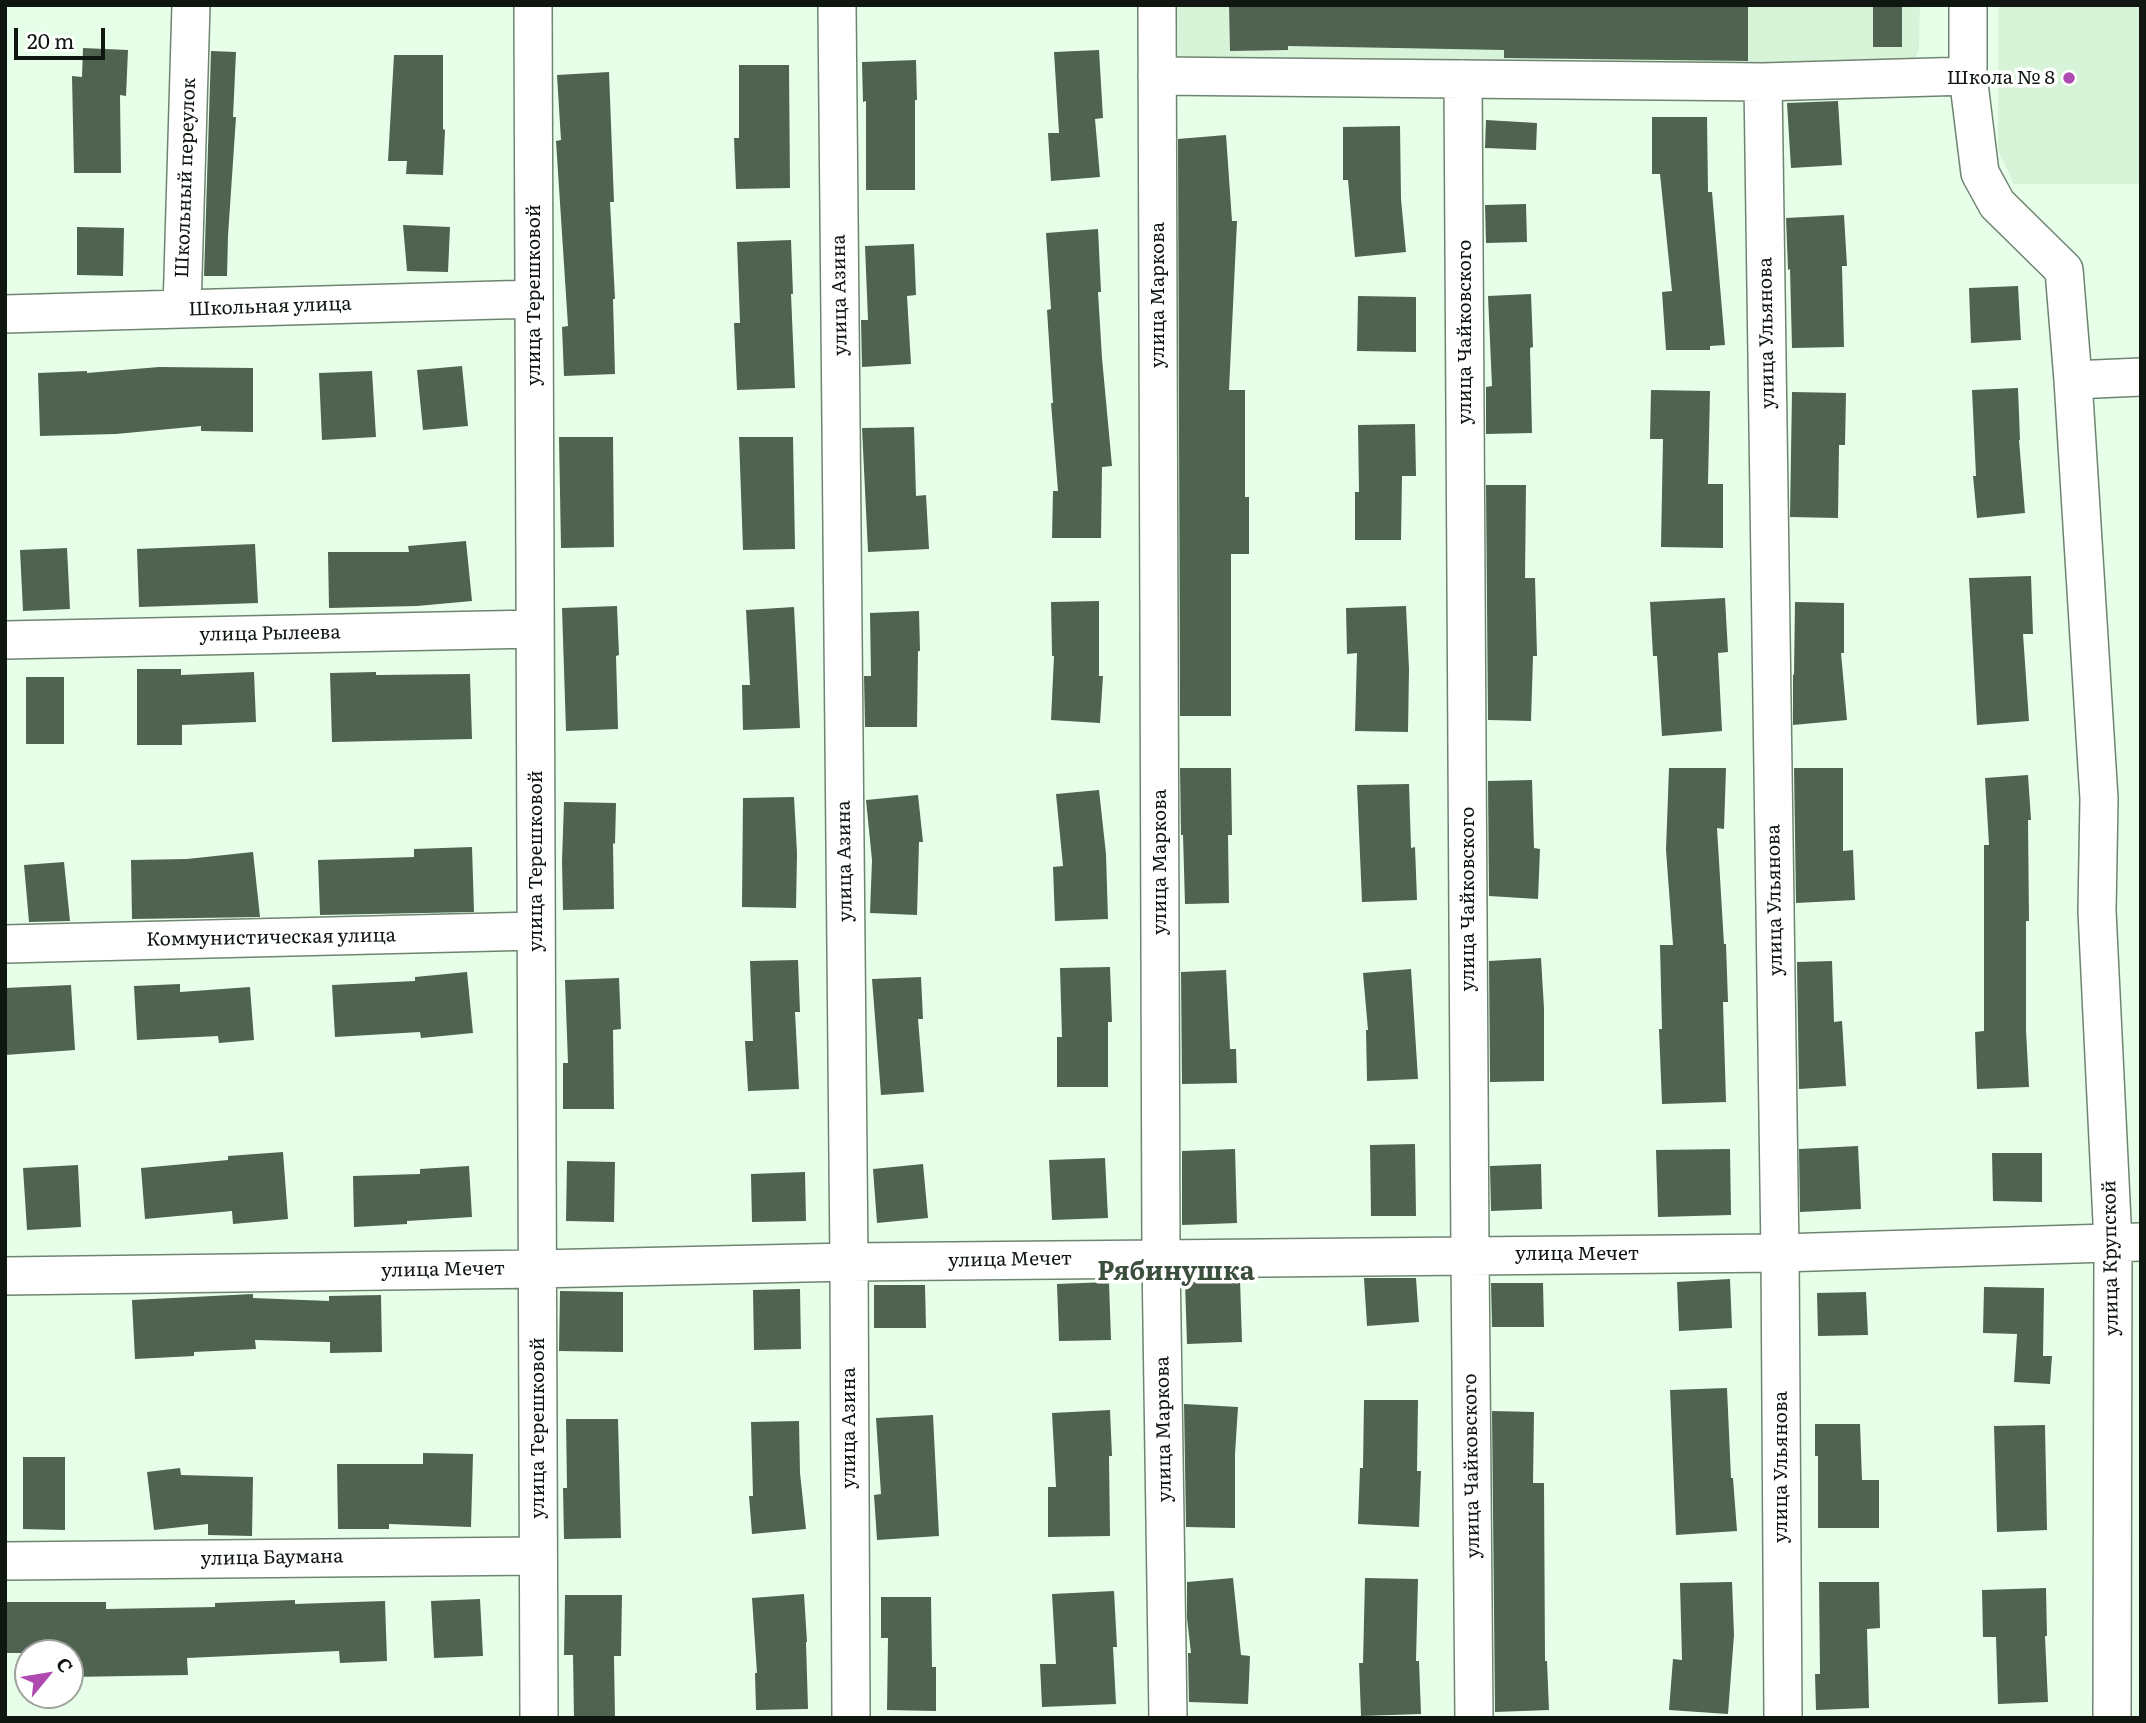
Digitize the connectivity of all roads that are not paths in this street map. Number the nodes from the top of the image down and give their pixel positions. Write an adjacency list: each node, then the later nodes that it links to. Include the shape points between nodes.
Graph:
1 (191, 5): 11 (street, Школьный переулок)
2 (533, 5): 10 (street, улица Терешковой)
3 (837, 5): 23 (street, улица Азина)
4 (1157, 5): 6 (street, улица Маркова)
5 (1968, 5): 7 (street, улица Крупской)
6 (1157, 76): 8 (street); 22 (street, улица Маркова)
7 (1968, 76): 9 (street); 14 (street, улица Крупской, via 1980,173 1997,204 2064,270)
8 (1463, 79): 9 (street); 21 (street, улица Чайковского)
9 (1763, 82): 20 (street, улица Ульянова)
10 (534, 299): 11 (street, Школьная улица); 15 (street, улица Терешковой)
11 (183, 309): 12 (street, Школьная улица)
12 (5, 314)
13 (2141, 377): 14 (street)
14 (2073, 380): 19 (street, улица Крупской, via 2099,799 2097,911)
15 (535, 629): 16 (street, улица Рылеева); 17 (street, улица Терешковой)
16 (5, 640)
17 (536, 931): 18 (street, Коммунистическая улица); 24 (street, улица Терешковой)
18 (5, 944)
19 (2127, 1243): 20 (street, улица Мечет); 33 (street, улица Крупской)
20 (1780, 1253): 21 (street, улица Мечет); 32 (street, улица Ульянова)
21 (1470, 1255): 22 (street, улица Мечет); 31 (street, улица Чайковского)
22 (1161, 1258): 23 (street, улица Мечет); 30 (street, улица Маркова)
23 (849, 1262): 24 (street, улица Мечет); 29 (street, улица Азина)
24 (537, 1269): 25 (street, улица Мечет); 26 (street, улица Терешковой)
25 (5, 1276)
26 (538, 1556): 27 (street, улица Баумана); 28 (street, улица Терешковой)
27 (5, 1561)
28 (539, 1718)
29 (851, 1718)
30 (1168, 1718)
31 (1474, 1718)
32 (1783, 1718)
33 (2112, 1718)

